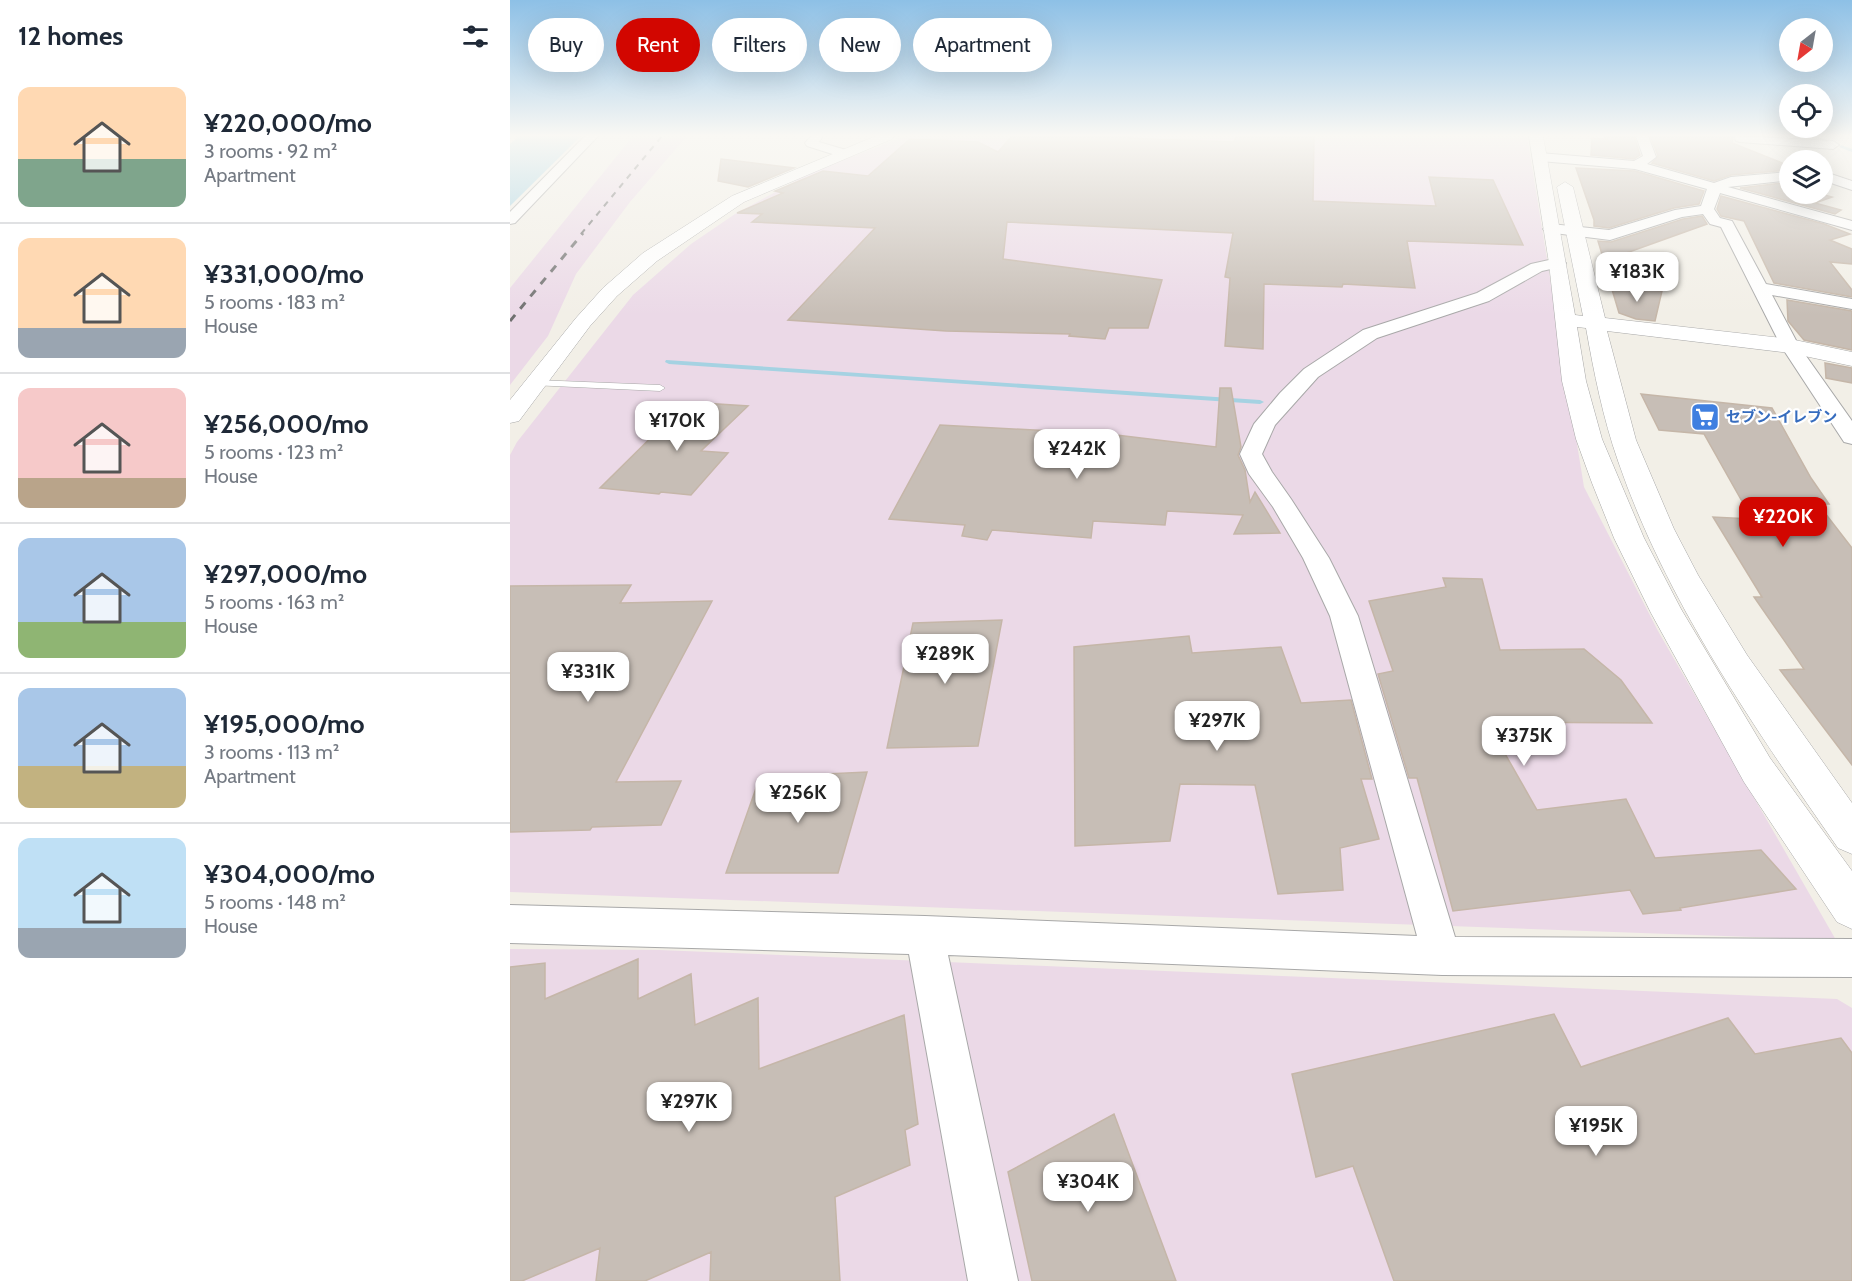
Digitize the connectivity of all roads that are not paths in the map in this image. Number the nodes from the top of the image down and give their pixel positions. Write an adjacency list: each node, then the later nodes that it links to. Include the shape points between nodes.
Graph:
1 (534, 196): 7 (street)
2 (745, 196): 17 (street, via 650,257 609,292)
3 (1556, 196): 9 (street)
4 (1712, 196): 6 (street)
5 (1746, 196): 8 (street)
6 (1707, 209): 9 (street, via 1680,213 1610,235); 11 (street, via 1715,221 1727,224)
7 (510, 220)
8 (1852, 226)
9 (1563, 230): 10 (street); 14 (street)
10 (1558, 263): 13 (street); 25 (street, via 1537,267 1483,297 1370,334 1311,373 1287,397 1265,424 1251,454 1316,558 1344,616)
11 (1760, 288): 12 (street); 15 (street)
12 (1852, 304)
13 (1565, 320): 14 (street); 22 (street, via 1574,381 1589,439 1629,538 1757,770)
14 (1594, 323): 15 (street); 21 (street, via 1625,439 1668,545 1750,686)
15 (1790, 346): 16 (street); 20 (street)
16 (1852, 359)
17 (535, 383): 18 (lane); 19 (street)
18 (660, 388)
19 (510, 416)
20 (1849, 428)
21 (1852, 835)
22 (1852, 907)
23 (510, 924): 24 (street)
24 (925, 935): 25 (street); 27 (street)
25 (1442, 956): 26 (street)
26 (1852, 958)
27 (993, 1281)

